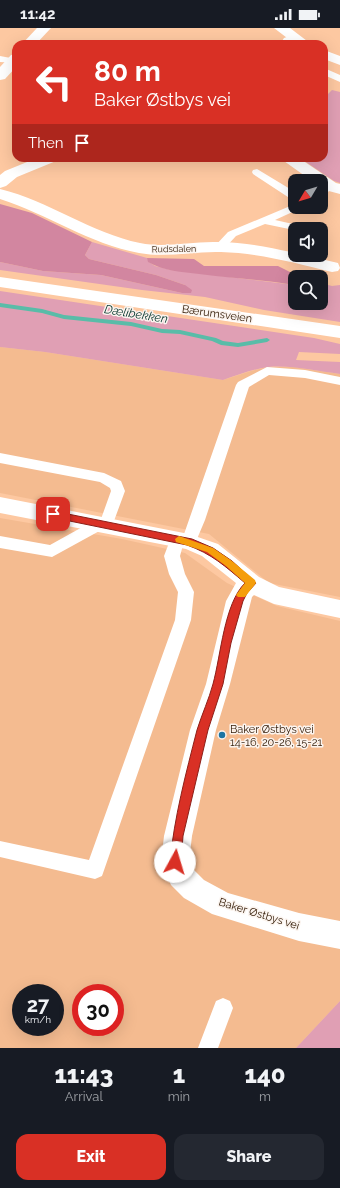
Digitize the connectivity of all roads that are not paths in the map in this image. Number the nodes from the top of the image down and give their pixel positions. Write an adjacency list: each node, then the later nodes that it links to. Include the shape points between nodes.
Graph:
1 (44, 28): 3 (street)
2 (281, 28): 4 (street)
3 (33, 40)
4 (293, 40)
5 (328, 56): 7 (street)
6 (10, 59): 9 (street)
7 (340, 61)
8 (328, 73): 10 (lane)
9 (0, 76)
10 (340, 79)
11 (41, 162): 14 (street, via 12,174)
12 (294, 162): 15 (street)
13 (257, 172): 16 (lane)
14 (0, 183)
15 (331, 190)
16 (288, 192)
17 (0, 194): 21 (street, Rudsdalen, via 37,206 99,235 139,248 162,251)
18 (288, 210): 19 (lane)
19 (266, 221): 20 (lane); 21 (lane, via 232,234)
20 (288, 226)
21 (220, 247): 22 (street, Rudsdalen, via 268,251)
22 (332, 267)
23 (0, 282): 24 (street, Bærumsveien)
24 (340, 332)
25 (340, 381): 29 (lane, via 305,374 267,371 243,385 198,520)
26 (0, 458): 28 (lane, via 104,478 116,485 118,491)
27 (0, 505): 28 (street)
28 (103, 525): 29 (street); 30 (lane, via 52,551)
29 (183, 540): 31 (street, via 210,550); 33 (lane, via 172,556 186,592 183,620 95,870)
30 (0, 542)
31 (251, 583): 32 (street, via 274,595); 34 (street, Baker Østbys vei, via 238,601 226,643 218,684 203,730 178,836 175,862 181,876 194,889 222,905 299,927)
32 (340, 609)
33 (0, 849)
34 (340, 935)
35 (223, 1008): 36 (lane)
36 (208, 1048)

